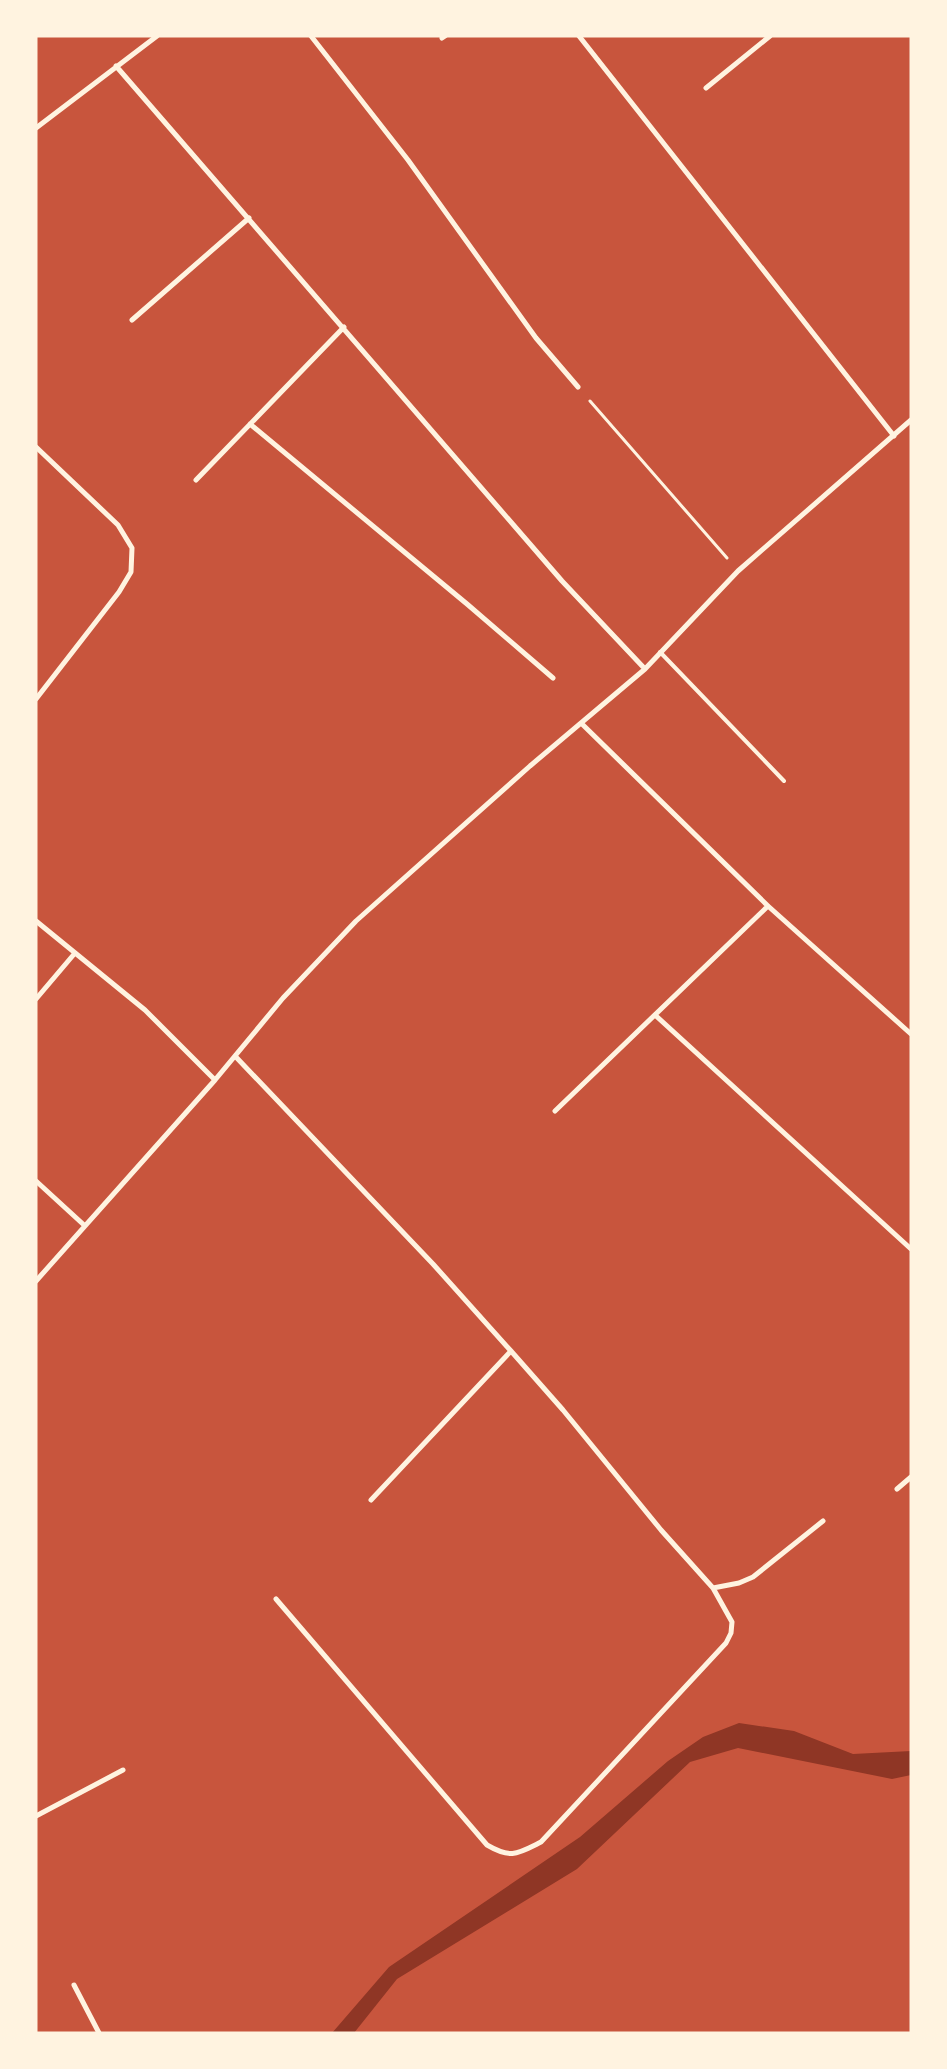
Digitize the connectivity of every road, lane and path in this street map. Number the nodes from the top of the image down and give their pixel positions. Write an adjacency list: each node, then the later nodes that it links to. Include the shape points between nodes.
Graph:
1 (157, 36): 5 (street)
2 (311, 36): 11 (street, via 408,160 536,338)
3 (579, 36): 14 (street)
4 (770, 36): 6 (street)
5 (116, 66): 7 (street); 8 (street)
6 (706, 88)
7 (36, 128)
8 (249, 218): 9 (street); 10 (street)
9 (132, 320)
10 (344, 327): 13 (street); 19 (street, via 562,581)
11 (578, 387): 17 (path)
12 (911, 420): 14 (street)
13 (250, 424): 16 (street); 20 (street)
14 (894, 436): 17 (street)
15 (36, 447): 21 (street, via 118,525 132,548 131,572 119,592)
16 (196, 480)
17 (738, 571): 18 (street)
18 (660, 652): 19 (street); 23 (lane)
19 (645, 670): 22 (street)
20 (553, 678)
21 (36, 698)
22 (581, 722): 24 (street); 30 (street, via 356,921)
23 (784, 781)
24 (768, 906): 28 (street); 29 (street)
25 (36, 921): 26 (street)
26 (75, 953): 27 (street); 31 (street, via 145,1010)
27 (36, 999)
28 (655, 1015): 32 (street); 35 (street)
29 (911, 1034)
30 (235, 1056): 31 (street); 37 (street)
31 (215, 1080): 34 (street)
32 (555, 1111)
33 (36, 1181): 34 (street)
34 (84, 1225): 36 (street)
35 (911, 1249)
36 (36, 1281)
37 (511, 1351): 40 (street); 42 (street)
38 (911, 1477): 39 (street)
39 (897, 1489)
40 (371, 1500)
41 (823, 1521): 42 (street, via 753,1577)
42 (713, 1588): 43 (street, via 732,1622 726,1644 541,1842 521,1852 503,1855 487,1845)
43 (276, 1599)
44 (123, 1770): 45 (street)
45 (36, 1816)
46 (74, 1985): 47 (street)
47 (99, 2033)

